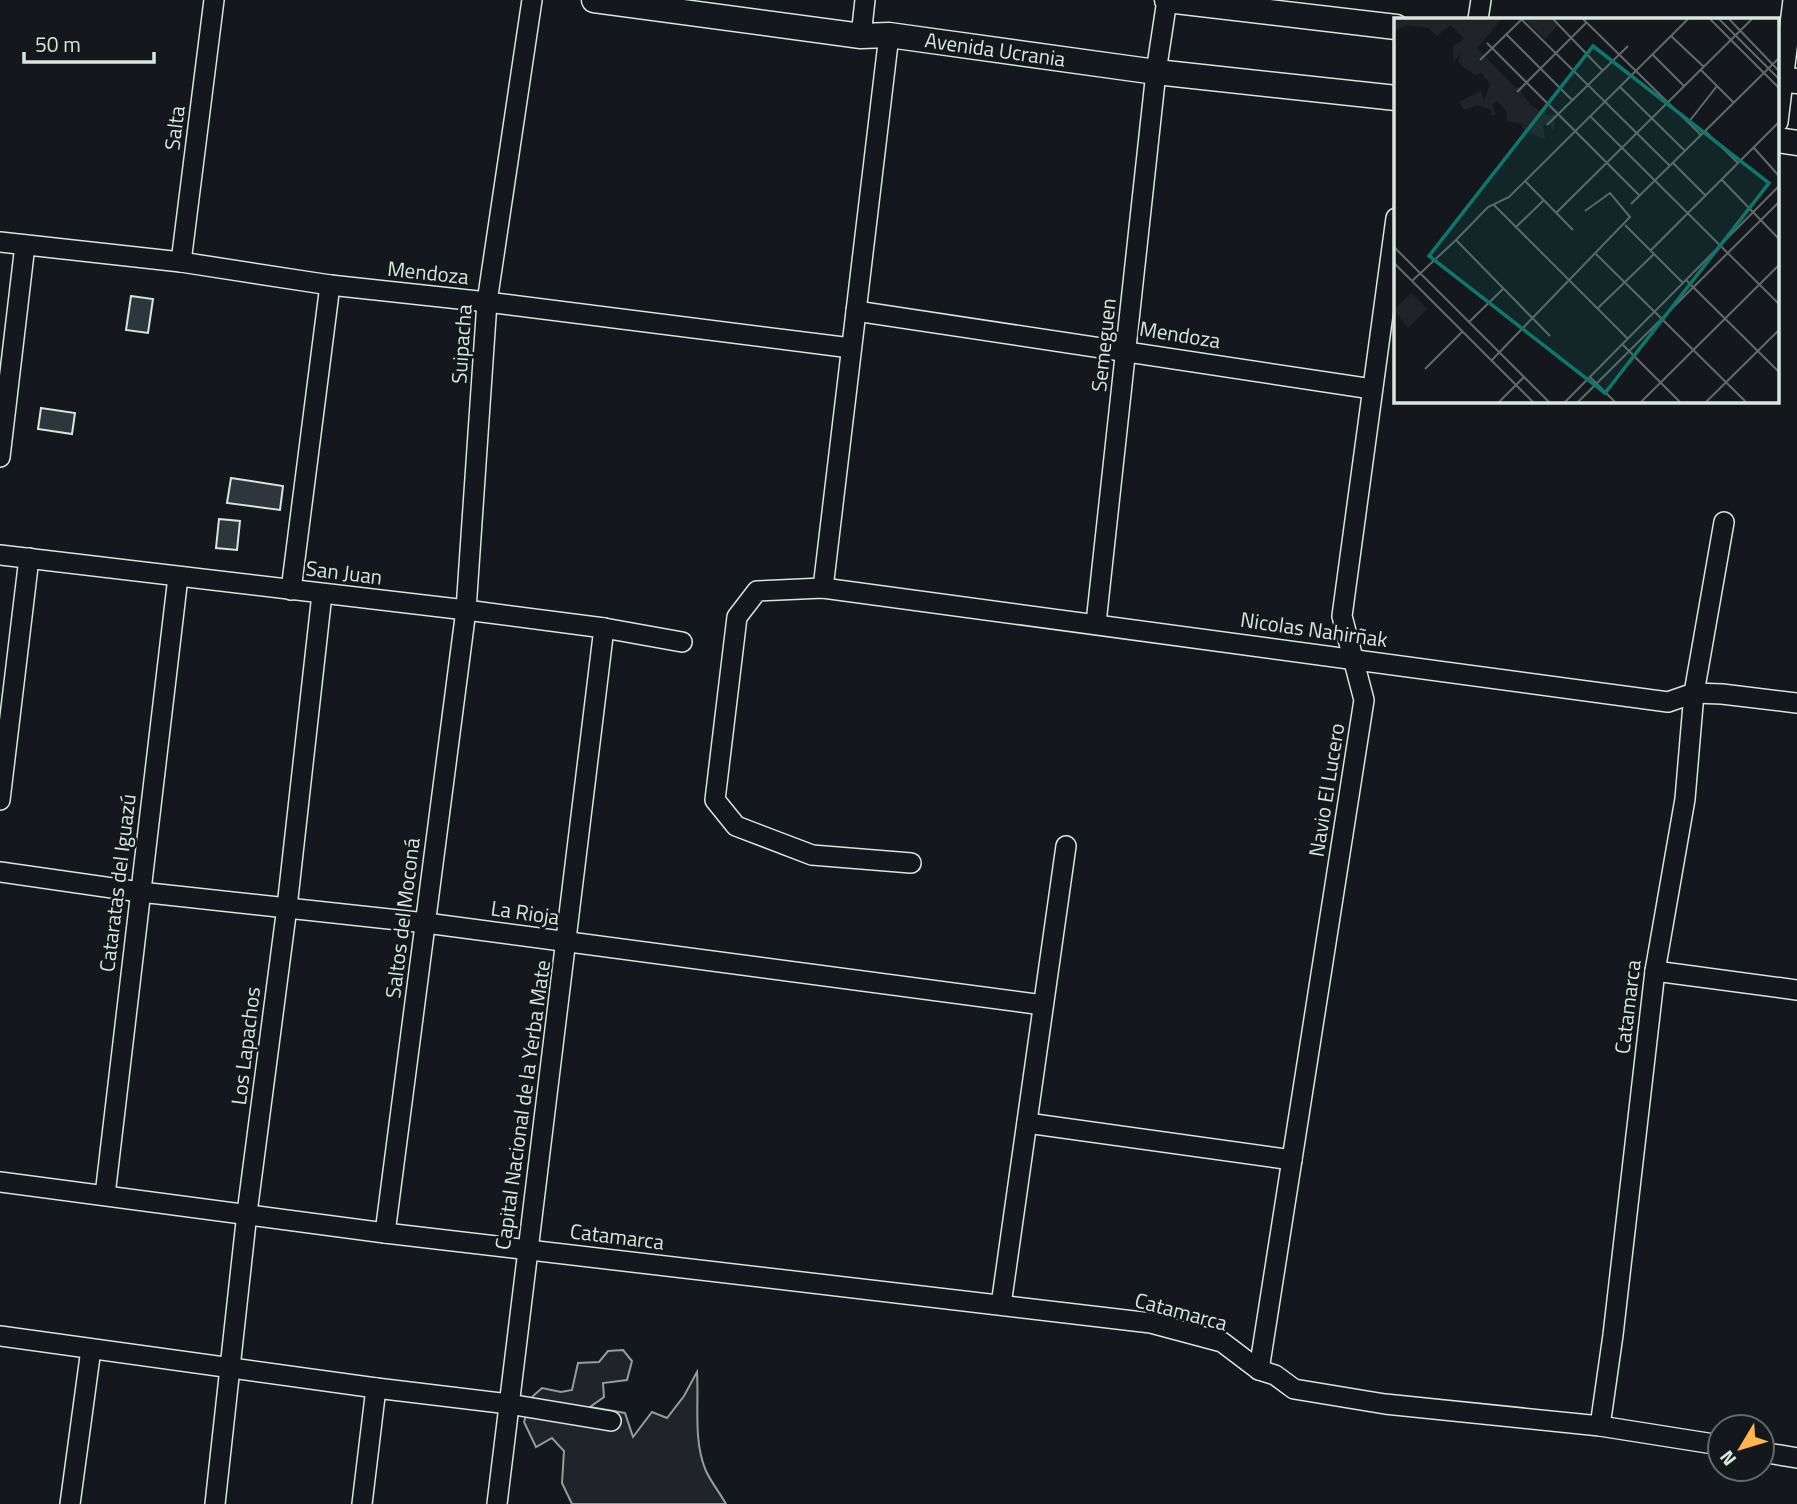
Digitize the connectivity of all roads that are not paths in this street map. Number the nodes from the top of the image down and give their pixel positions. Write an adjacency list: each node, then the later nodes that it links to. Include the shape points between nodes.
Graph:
1 (214, 0): 19 (street, Salta)
2 (532, 0): 21 (street, Suipacha)
3 (594, 0): 11 (main road, Avenida Ucrania)
4 (865, 0): 11 (street)
5 (1167, 0): 9 (main road); 12 (street, Semeguen)
6 (1480, 0): 8 (street)
7 (1793, 0): 13 (street)
8 (1478, 18)
9 (1394, 27)
10 (890, 35): 11 (main road, Avenida Ucrania); 12 (main road, Avenida Ucrania); 22 (street)
11 (861, 36)
12 (1156, 72): 14 (main road, Avenida Ucrania); 24 (street, Semeguen)
13 (1786, 80): 15 (street)
14 (1394, 98)
15 (1780, 112)
16 (1394, 232): 25 (street, Navio El Lucero)
17 (0, 242): 18 (street, Mendoza)
18 (25, 245): 19 (street, Mendoza); 26 (street)
19 (181, 262): 20 (street, Mendoza)
20 (330, 285): 21 (street, Mendoza); 32 (street)
21 (487, 302): 23 (street, Mendoza); 34 (street, Suipacha)
22 (856, 311): 23 (street); 24 (street, Mendoza)
23 (851, 348): 31 (street)
24 (1126, 350): 25 (street, Mendoza); 35 (street, Semeguen)
25 (1372, 389): 38 (street, Navio El Lucero, via 1342,616)
26 (0, 457)
27 (1724, 522): 40 (street, Catamarca)
28 (0, 555): 29 (street, San Juan)
29 (29, 558): 30 (street, San Juan); 39 (street)
30 (178, 577): 32 (street, San Juan); 46 (street, Cataratas del Iguazú)
31 (823, 588): 35 (street, Nicolas Nahirñak); 44 (street, Nicolas Nahirñak, via 757,591 737,617 715,800 736,826 812,855)
32 (291, 590): 33 (street, San Juan)
33 (322, 594): 34 (street, San Juan); 47 (street, Los Lapachos)
34 (466, 610): 36 (street, San Juan); 48 (street, Saltos del Moconá)
35 (1096, 623): 38 (street, Nicolas Nahirñak)
36 (604, 628): 37 (street, San Juan); 49 (street, Capital Nacional de la Yerba Mate)
37 (682, 642)
38 (1353, 659): 40 (street, Nicolas Nahirñak, via 1668,702); 54 (street, Navio El Lucero, via 1364,700)
39 (8, 677): 42 (street)
40 (1694, 693): 41 (street, Nicolas Nahirñak); 50 (street, Catamarca, via 1685,799)
41 (1797, 703)
42 (0, 800)
43 (1066, 846): 52 (street)
44 (911, 863)
45 (0, 872): 46 (street, La Rioja)
46 (139, 892): 47 (street, La Rioja); 56 (street, Cataratas del Iguazú)
47 (287, 907): 48 (street, La Rioja); 57 (street, Los Lapachos)
48 (426, 923): 49 (street, La Rioja); 58 (street, Saltos del Moconá)
49 (567, 941): 52 (street, La Rioja); 59 (street, Capital Nacional de la Yerba Mate)
50 (1655, 971): 51 (street); 68 (street, Catamarca)
51 (1797, 990)
52 (1043, 1005): 53 (street)
53 (1027, 1123): 54 (street); 60 (street)
54 (1292, 1160): 64 (street, Navio El Lucero)
55 (0, 1182): 56 (street, Catamarca)
56 (105, 1195): 57 (street, Catamarca)
57 (247, 1213): 58 (street, Catamarca); 63 (street, Los Lapachos)
58 (386, 1233): 59 (street, Catamarca)
59 (526, 1250): 60 (street, Catamarca); 66 (street, Capital Nacional de la Yerba Mate)
60 (1001, 1306): 64 (street, Catamarca, via 1151,1323 1222,1342)
61 (0, 1336): 62 (street)
62 (91, 1349): 63 (street); 72 (street)
63 (231, 1368): 65 (street); 73 (street, Los Lapachos)
64 (1259, 1370): 68 (street, Catamarca, via 1294,1389 1385,1404)
65 (376, 1388): 66 (street); 74 (street)
66 (509, 1404): 67 (street); 75 (street, Capital Nacional de la Yerba Mate)
67 (611, 1420)
68 (1600, 1426): 69 (street)
69 (1706, 1443)
70 (1776, 1454): 71 (street)
71 (1797, 1458)
72 (70, 1504)
73 (215, 1504)
74 (362, 1504)
75 (497, 1504)

